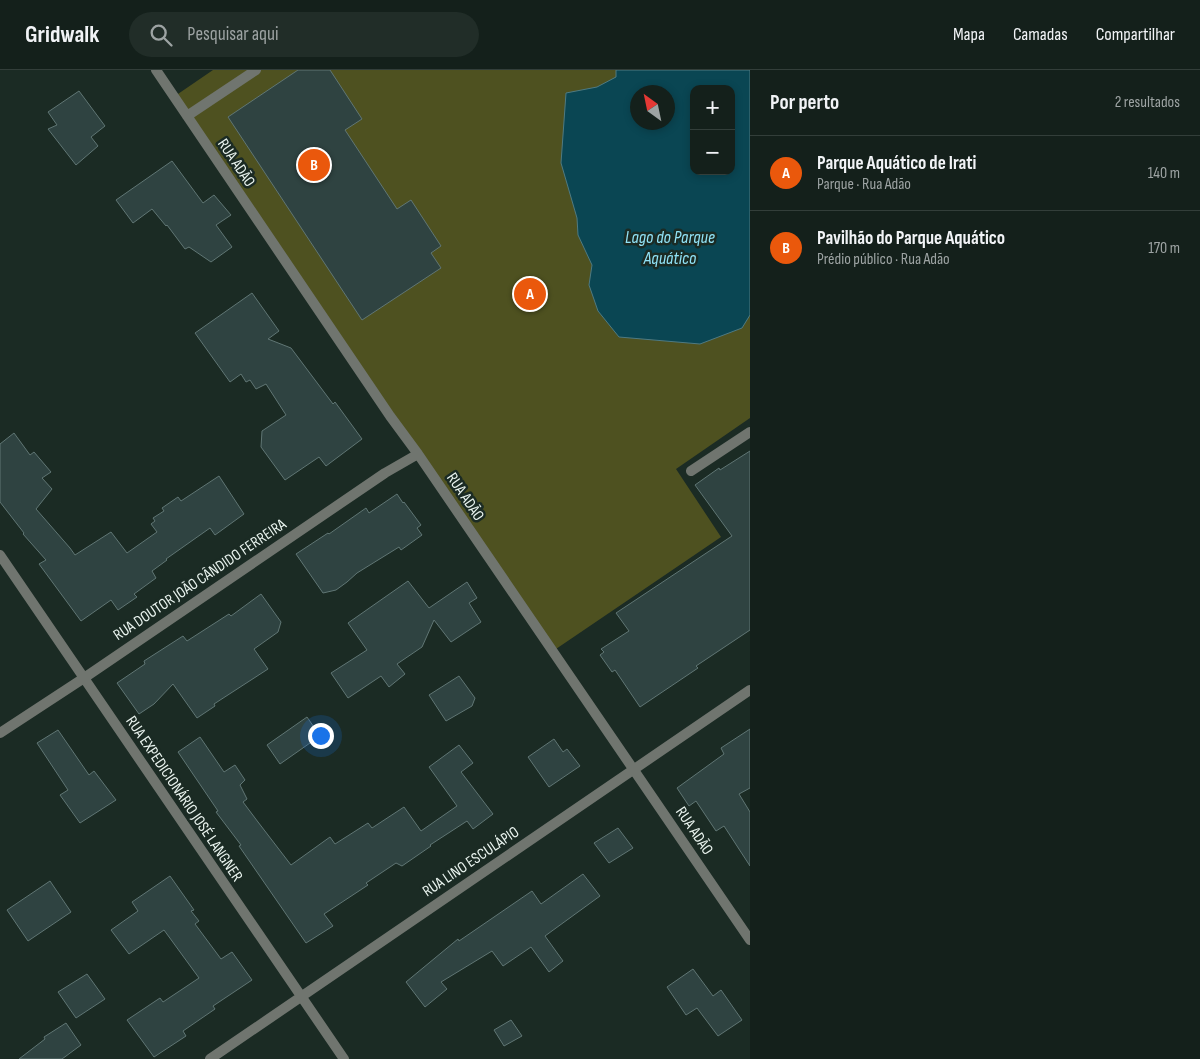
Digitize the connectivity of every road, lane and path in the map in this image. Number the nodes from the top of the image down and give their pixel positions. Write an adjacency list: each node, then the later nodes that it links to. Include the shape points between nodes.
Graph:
1 (156, 70): 3 (street, RUA ADÃO)
2 (256, 70): 3 (street)
3 (186, 116): 5 (street, RUA ADÃO)
4 (750, 432): 6 (street)
5 (418, 454): 8 (street, RUA DOUTOR JOÃO CÂNDIDO FERREIRA, via 385,472); 11 (street, RUA ADÃO)
6 (691, 471)
7 (0, 555): 8 (street, RUA EXPEDICIONÁRIO JOSÉ LANGNER)
8 (84, 678): 10 (street, RUA DOUTOR JOÃO CÂNDIDO FERREIRA); 13 (street, RUA EXPEDICIONÁRIO JOSÉ LANGNER)
9 (750, 690): 11 (street, RUA LINO ESCULÁPIO)
10 (0, 733)
11 (634, 769): 12 (street, RUA ADÃO); 13 (street, RUA LINO ESCULÁPIO)
12 (750, 940)
13 (301, 997): 14 (street, RUA LINO ESCULÁPIO); 15 (street, RUA EXPEDICIONÁRIO JOSÉ LANGNER)
14 (210, 1059)
15 (344, 1059)

